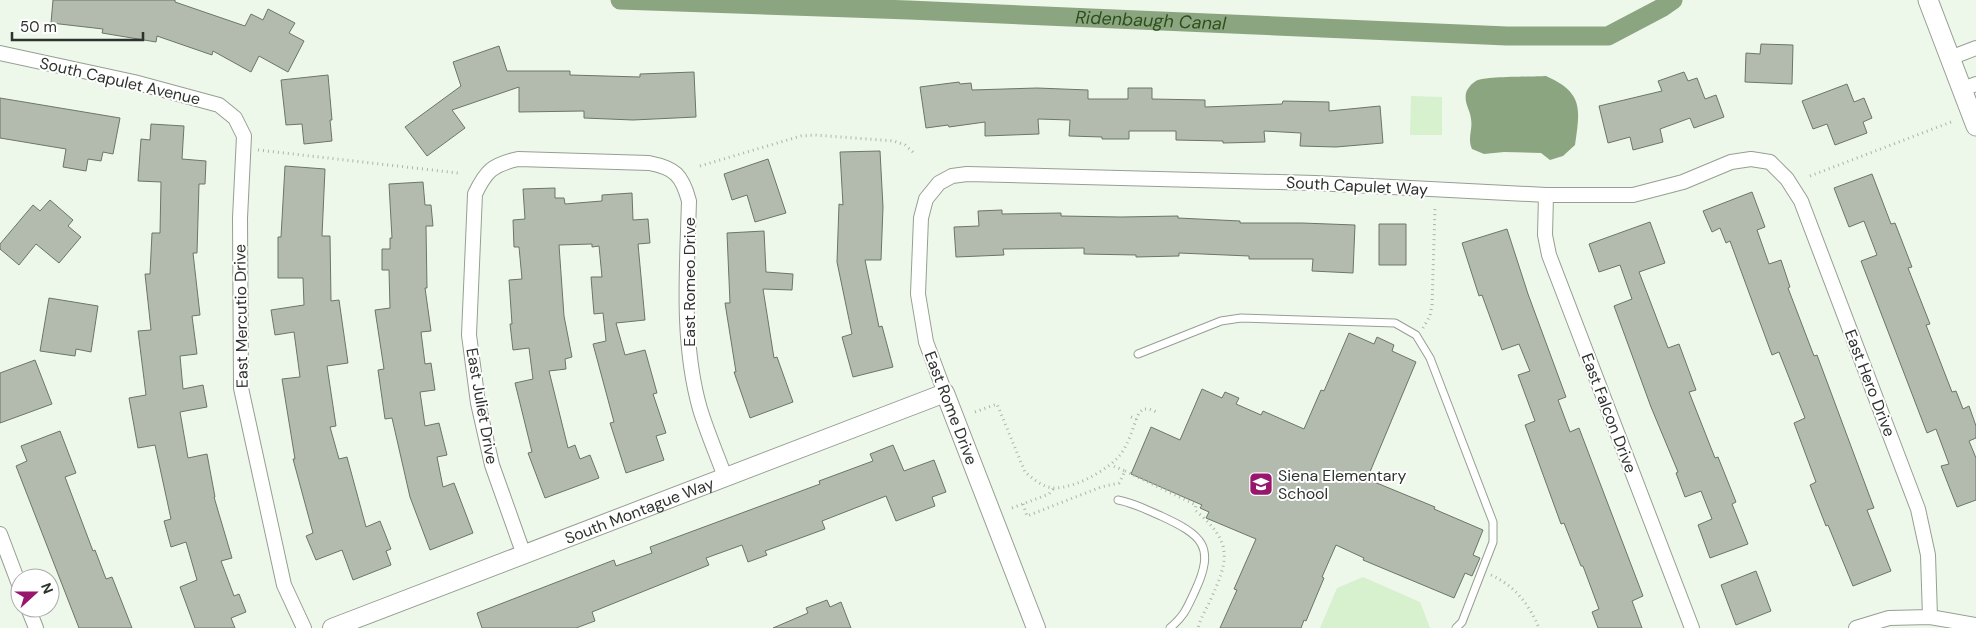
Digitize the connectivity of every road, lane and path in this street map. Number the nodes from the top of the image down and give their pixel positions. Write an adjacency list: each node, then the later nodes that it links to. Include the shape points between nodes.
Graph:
1 (1928, 0): 4 (main road)
2 (1976, 48): 4 (street)
3 (0, 53): 6 (street, South Capulet Avenue, via 134,82 220,105)
4 (1950, 58): 5 (main road)
5 (1969, 86): 8 (main road)
6 (235, 118): 38 (street, East Mercutio Drive, via 244,136 240,218 241,388 284,584)
7 (1951, 122): 15 (path)
8 (1976, 126)
9 (256, 150): 14 (path)
10 (916, 154): 12 (path, via 894,141 816,135 801,136)
11 (1770, 162): 17 (street, South Capulet Way, via 1751,159 1731,162 1683,182 1633,195); 36 (street, East Hero Drive, via 1787,179 1800,201 1918,509 1928,555)
12 (700, 166)
13 (492, 168): 27 (street, East Romeo Drive, via 504,162 527,159 649,164 665,166 677,173 689,201 686,293 689,350 700,409); 33 (street, East Juliet Drive, via 475,194 469,335 478,403 492,465)
14 (458, 174)
15 (1810, 176)
16 (939, 183): 17 (street, South Capulet Way, via 952,176 967,174 1315,183); 21 (street, East Rome Drive, via 926,199 921,218 918,294 926,342)
17 (1546, 195): 44 (street, East Falcon Drive, via 1545,235 1549,255)
18 (1435, 208): 19 (path, via 1432,305 1430,316)
19 (1416, 336): 20 (lane, via 1395,324 1241,318 1221,321); 35 (lane, via 1430,358 1493,522 1493,542)
20 (1138, 354)
21 (945, 393): 27 (street, South Montague Way); 40 (street, East Rome Drive)
22 (975, 412): 28 (path, via 997,404 1025,472 1033,480)
23 (1159, 413): 25 (path, via 1143,409)
24 (1131, 417): 25 (path)
25 (1136, 419): 26 (path, via 1122,454)
26 (1111, 465): 28 (path, via 1094,476); 30 (path, via 1125,471 1120,484 1100,487 1027,516)
27 (725, 478): 33 (street, South Montague Way)
28 (1054, 488): 30 (path, via 1049,494)
29 (1118, 500): 41 (lane, via 1188,528 1204,548 1202,576 1183,617)
30 (1023, 504): 31 (path)
31 (1012, 508)
32 (0, 534): 34 (street)
33 (524, 555): 39 (street, South Montague Way)
34 (13, 568)
35 (1481, 571): 42 (lane, via 1462,622); 43 (path, via 1512,586)
36 (1930, 617): 37 (street); 45 (street, via 1889,618)
37 (1976, 625)
38 (304, 628)
39 (332, 628)
40 (1036, 628)
41 (1170, 628)
42 (1456, 628)
43 (1540, 628)
44 (1692, 628)
45 (1856, 628)

